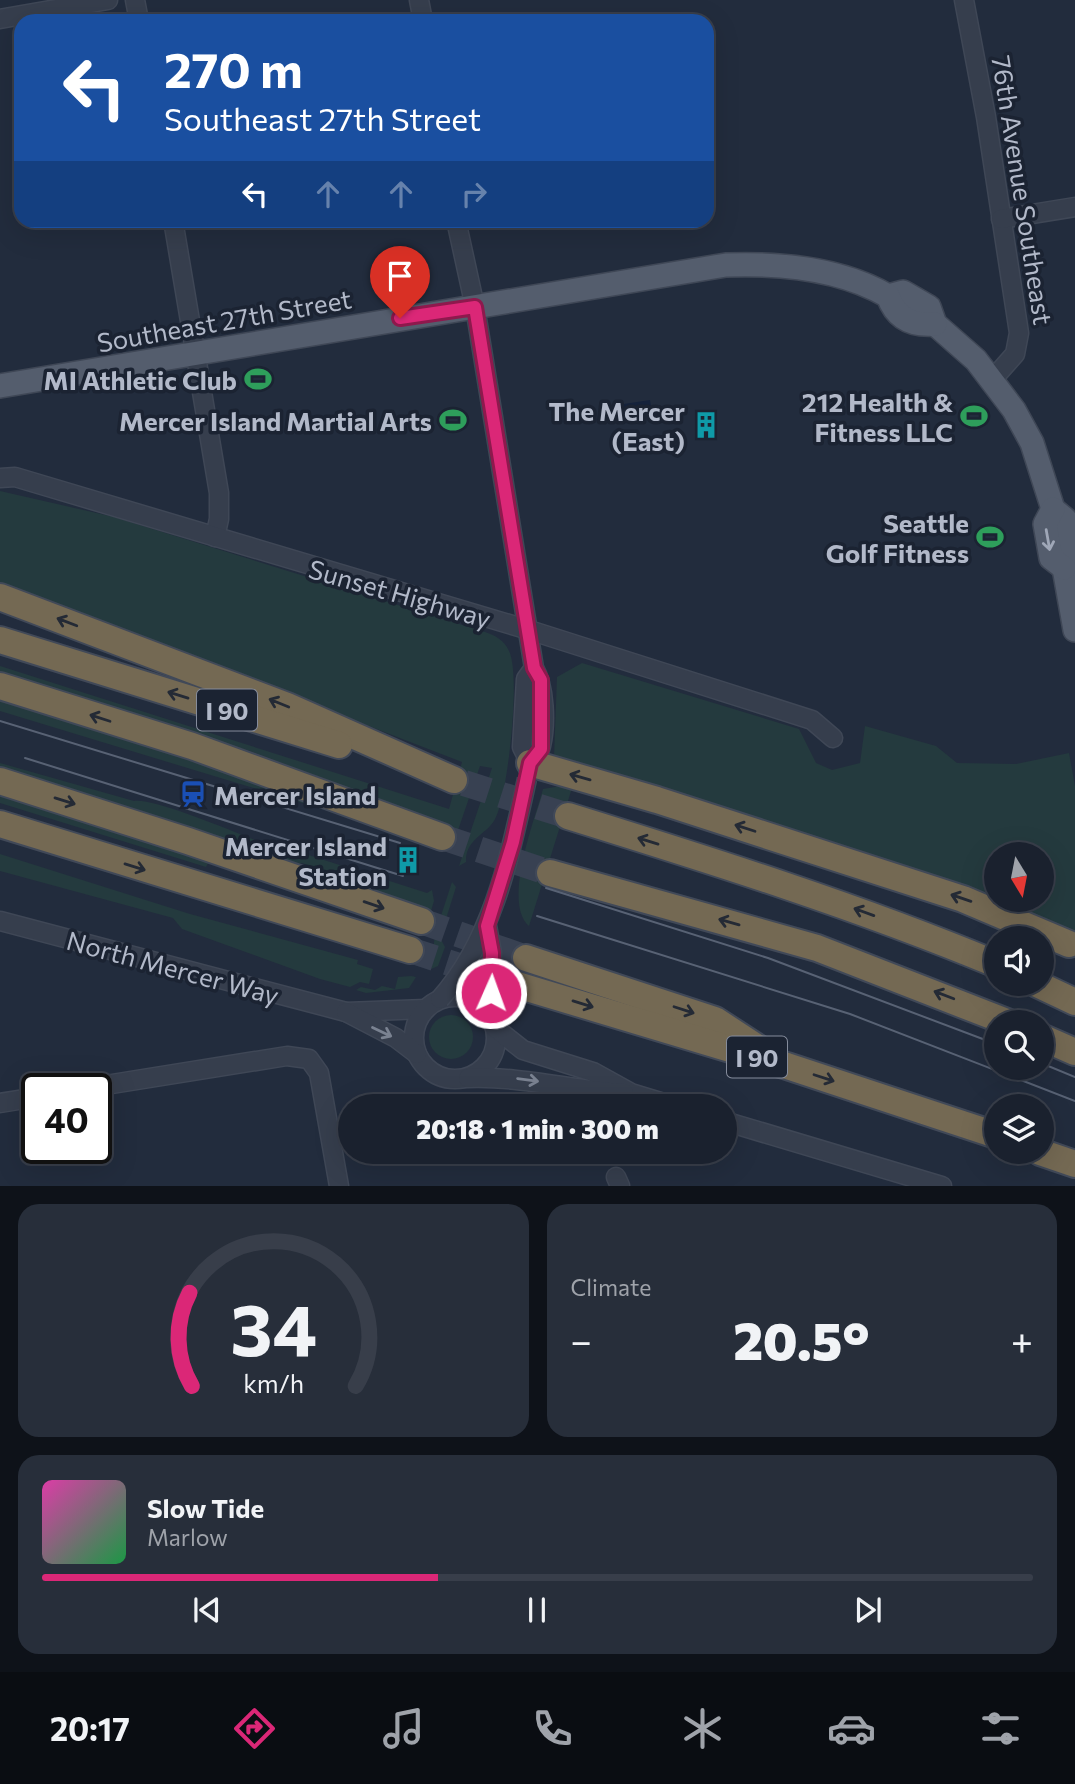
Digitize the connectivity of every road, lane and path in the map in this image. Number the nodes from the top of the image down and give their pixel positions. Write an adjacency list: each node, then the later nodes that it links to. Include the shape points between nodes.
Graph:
1 (108, 0): 3 (street)
2 (964, 0): 5 (street, 76th Avenue Southeast)
3 (28, 14)
4 (1075, 207): 5 (street)
5 (1001, 219): 10 (street, 76th Avenue Southeast, via 1019,333 1015,354)
6 (174, 228): 9 (street)
7 (458, 228): 8 (street)
8 (475, 307): 9 (main road, Southeast 27th Street); 10 (main road, Southeast 27th Street, via 756,263 860,282 888,296 894,312 905,319 918,326 934,324); 15 (street)
9 (196, 352): 11 (main road, Southeast 27th Street); 13 (street, via 219,493)
10 (992, 380): 16 (main road, via 1031,443 1053,509 1045,524 1051,558 1064,568)
11 (0, 386)
12 (0, 478): 13 (street, Sunset Highway, via 15,477)
13 (215, 537): 15 (street, Sunset Highway)
14 (0, 597): 17 (highway, I 90, via 287,706 459,782)
15 (529, 630): 19 (street, Sunset Highway, via 812,720); 20 (street, via 534,668 526,679 522,747)
16 (1075, 630)
17 (0, 640)
18 (0, 687): 24 (highway, one-way to 18, via 192,746)
19 (833, 738)
20 (529, 771): 28 (street, bridge); 29 (highway, one-way to 20, via 963,899 657,800)
21 (0, 781): 27 (highway, one-way to 27)
22 (568, 817): 32 (highway, one-way to 22, via 801,889)
23 (0, 824): 30 (highway, one-way to 30)
24 (442, 837)
25 (550, 873): 38 (highway, one-way to 25, via 817,948)
26 (0, 921): 37 (street, North Mercer Way)
27 (421, 921)
28 (487, 926): 36 (street, bridge, via 455,982); 39 (street, bridge, via 492,953)
29 (1069, 944)
30 (410, 950)
31 (526, 958): 43 (highway, one-way to 43, via 715,1020)
32 (984, 959)
33 (517, 985): 43 (highway, I 90, one-way to 43)
34 (1054, 992): 35 (highway)
35 (1075, 1002)
36 (433, 1004): 37 (street, North Mercer Way); 39 (street, via 467,999); 42 (street, via 414,1028)
37 (346, 1012): 42 (street, North Mercer Way, one-way to 42)
38 (984, 1013)
39 (492, 1021): 44 (street, via 492,1055 473,1075); 46 (street, via 523,1050 593,1072)
40 (1054, 1043): 41 (highway)
41 (1075, 1052)
42 (417, 1054): 44 (street, via 435,1074)
43 (787, 1066): 51 (highway, I 90, one-way to 51)
44 (460, 1079): 46 (street, one-way to 46, via 505,1077)
45 (112, 1084): 54 (street, via 287,1056 309,1059 319,1073)
46 (631, 1093): 47 (street)
47 (634, 1094)
48 (21, 1099): 49 (street)
49 (0, 1102)
50 (737, 1125): 55 (street)
51 (984, 1131)
52 (1054, 1157): 53 (highway)
53 (1075, 1164)
54 (339, 1185)
55 (942, 1185)

